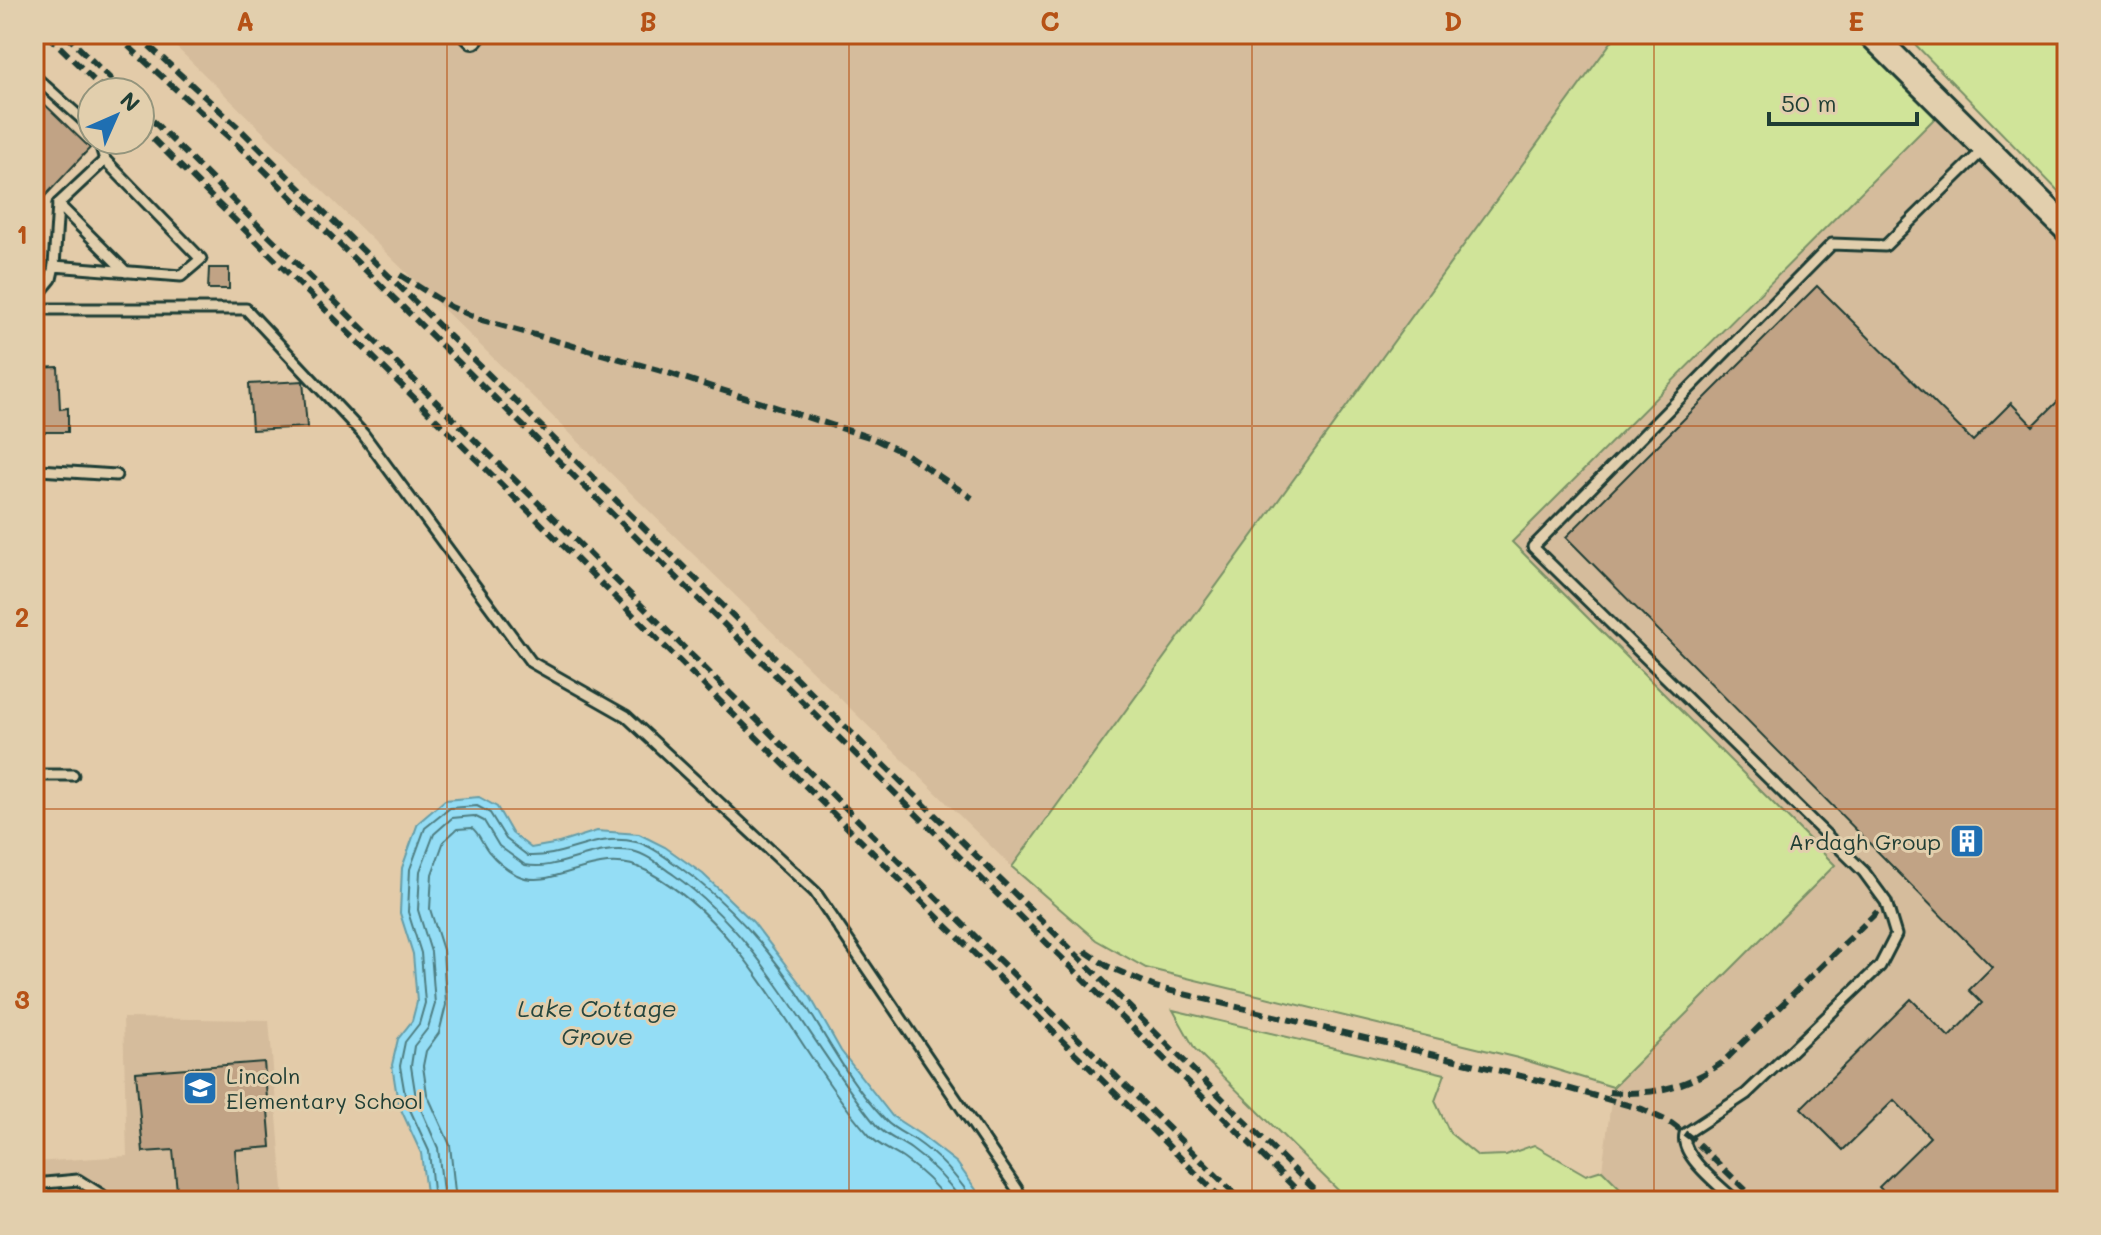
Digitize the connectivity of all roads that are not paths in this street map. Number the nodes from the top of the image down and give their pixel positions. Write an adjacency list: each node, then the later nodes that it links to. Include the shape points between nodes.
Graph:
1 (1871, 34): 4 (street)
2 (34, 76): 3 (lane)
3 (76, 114)
4 (1985, 148): 8 (street); 20 (lane, via 1885,246 1832,244 1533,547 1864,872 1886,902 1896,935 1880,966 1746,1094 1685,1134 1685,1147 1697,1164)
5 (104, 156): 6 (lane)
6 (105, 160): 7 (lane); 10 (lane, via 201,259 181,276)
7 (58, 204): 9 (lane); 10 (lane)
8 (2067, 229)
9 (54, 266): 10 (lane); 11 (lane, via 51,279)
10 (126, 272)
11 (34, 291)
12 (34, 309): 19 (lane, via 246,309 363,434 531,662 626,716 815,892)
13 (34, 474): 14 (lane, via 39,470)
14 (116, 475)
15 (34, 775): 16 (lane)
16 (73, 775)
17 (34, 1184): 18 (lane, via 78,1180)
18 (103, 1201)
19 (1023, 1201)
20 (1736, 1201)

